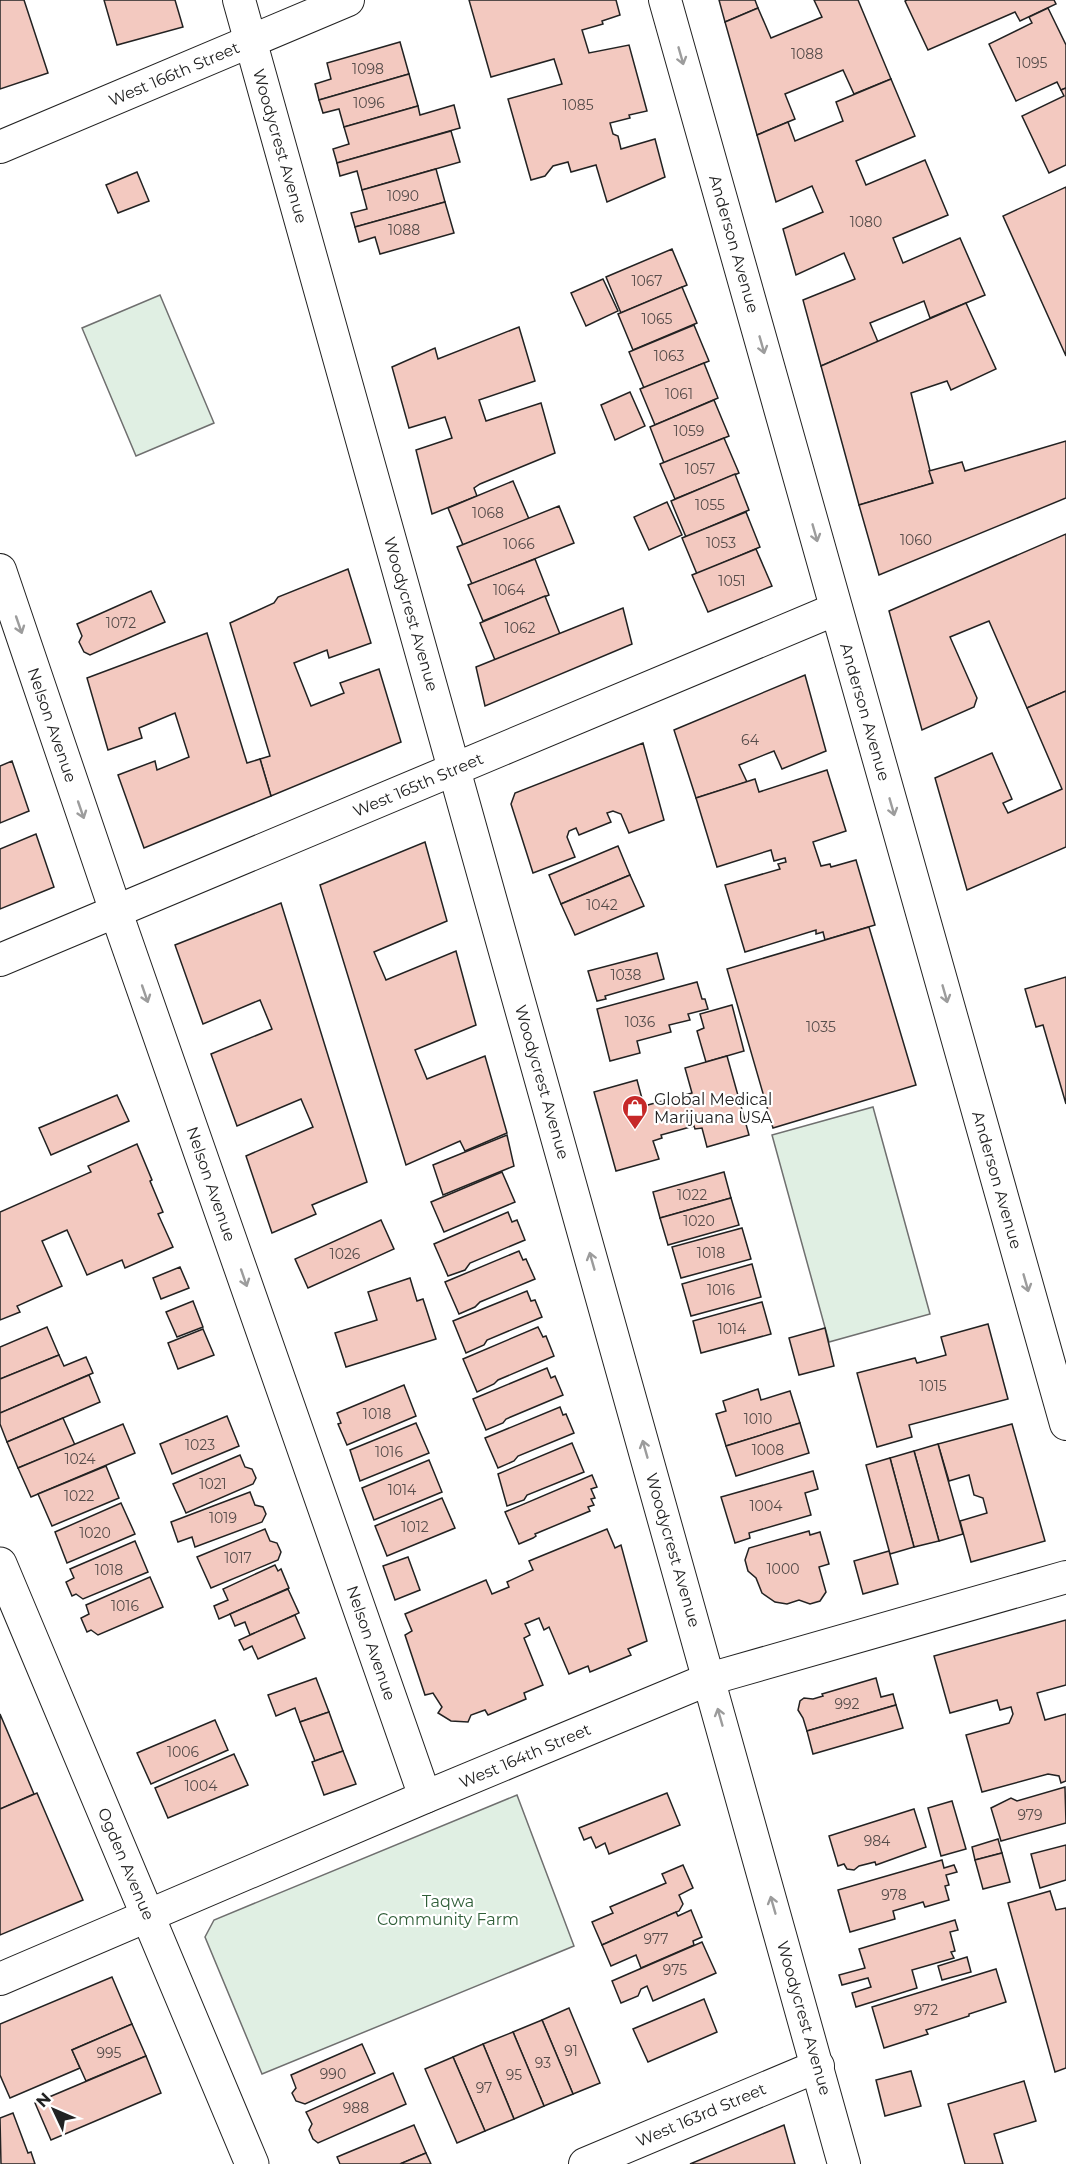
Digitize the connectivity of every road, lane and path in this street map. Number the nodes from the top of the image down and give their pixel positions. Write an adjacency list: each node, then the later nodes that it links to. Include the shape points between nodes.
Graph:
1 (239, 0): 4 (street, Woodycrest Avenue)
2 (348, 0): 4 (street, West 166th Street)
3 (665, 0): 7 (street, Anderson Avenue, one-way to 7)
4 (251, 41): 5 (street, West 166th Street); 8 (street, Woodycrest Avenue)
5 (0, 147)
6 (0, 570): 9 (street, Nelson Avenue, one-way to 9)
7 (836, 609): 8 (street, West 165th Street); 11 (street, Anderson Avenue, one-way to 11)
8 (455, 770): 9 (street, West 165th Street); 14 (street, Woodycrest Avenue, one-way to 8)
9 (116, 912): 10 (street, West 165th Street); 15 (street, Nelson Avenue, one-way to 15)
10 (0, 960)
11 (1066, 1424)
12 (0, 1564): 16 (street, Ogden Avenue)
13 (1066, 1576): 14 (street, West 164th Street)
14 (709, 1679): 15 (street, West 164th Street); 18 (street, Woodycrest Avenue, one-way to 14)
15 (425, 1797): 16 (street, West 164th Street)
16 (148, 1917): 17 (street, West 164th Street); 19 (street, Ogden Avenue)
17 (0, 1979)
18 (818, 2066): 20 (street, West 163rd Street); 21 (street, Woodycrest Avenue)
19 (252, 2164)
20 (585, 2164)
21 (844, 2164)

